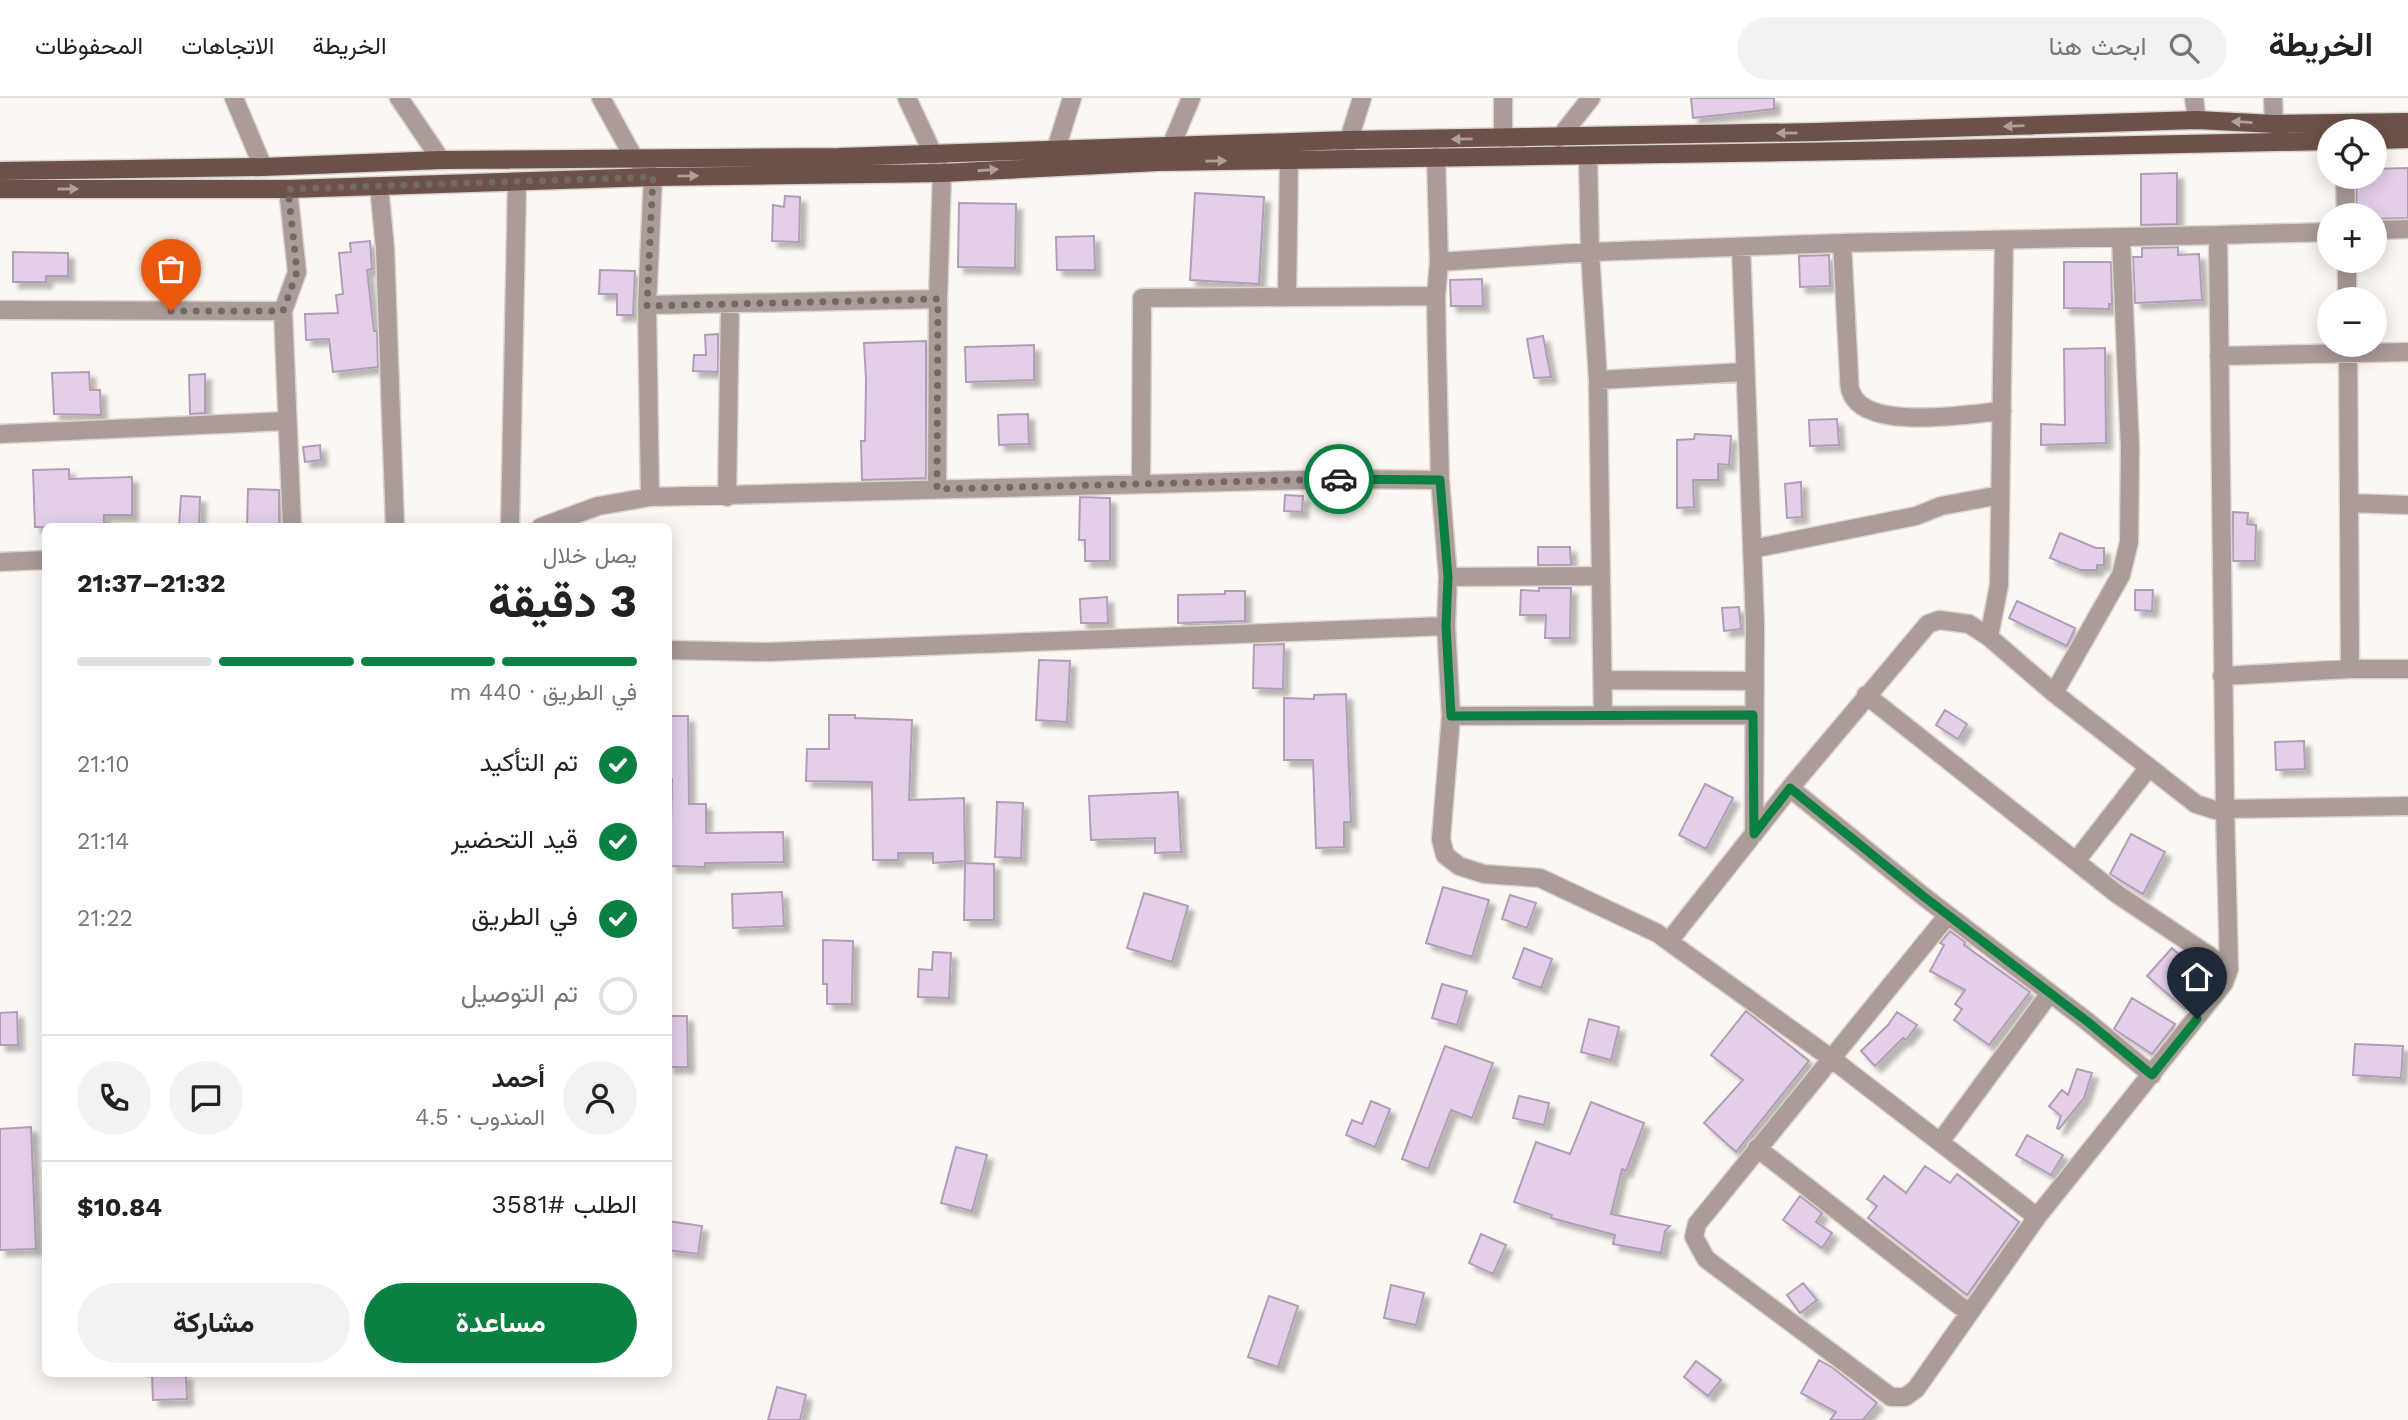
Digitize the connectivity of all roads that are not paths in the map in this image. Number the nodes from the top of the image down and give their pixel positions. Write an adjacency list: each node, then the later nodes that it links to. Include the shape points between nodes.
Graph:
1 (234, 98): 32 (street)
2 (399, 98): 29 (street)
3 (601, 98): 26 (street)
4 (907, 98): 23 (street)
5 (1072, 98): 22 (street)
6 (1191, 98): 21 (street)
7 (1362, 98): 18 (street)
8 (1503, 98): 15 (street)
9 (1591, 98): 16 (street)
10 (2194, 98): 12 (street)
11 (2273, 98): 14 (street)
12 (2197, 120): 14 (main road, one-way to 12); 16 (main road, one-way to 16)
13 (2408, 122): 14 (main road)
14 (2274, 124)
15 (1503, 138): 16 (main road); 18 (main road, one-way to 18)
16 (1559, 138)
17 (2408, 139): 19 (main road)
18 (1349, 140): 21 (main road); 27 (street)
19 (2387, 140)
20 (2317, 141): 24 (main road)
21 (1171, 146): 22 (main road); 30 (street)
22 (1055, 149): 23 (main road); 31 (street)
23 (934, 153): 26 (main road); 34 (street)
24 (1588, 155): 25 (main road); 48 (street)
25 (1436, 157): 27 (main road); 49 (street)
26 (634, 158): 29 (main road); 35 (street)
27 (1343, 158): 28 (main road)
28 (1289, 159): 30 (main road, one-way to 28); 50 (street)
29 (441, 160): 32 (main road)
30 (1158, 162): 31 (main road)
31 (1046, 166): 34 (main road, one-way to 31)
32 (262, 167): 33 (main road)
33 (0, 171)
34 (942, 173): 35 (main road, one-way to 34); 52 (street)
35 (653, 177): 36 (main road); 54 (street)
36 (517, 182): 37 (main road); 77 (street)
37 (379, 186): 39 (main road); 76 (street)
38 (0, 188): 39 (main road, one-way to 39)
39 (288, 189): 56 (street, via 297,272)
40 (2408, 229): 41 (street)
41 (2387, 230)
42 (2317, 232): 43 (street)
43 (2218, 235): 44 (street); 60 (street)
44 (2121, 239): 45 (street); 92 (street, via 2130,435 2129,542 2121,575)
45 (2004, 240): 46 (street); 64 (street)
46 (1842, 243): 47 (street); 64 (street, via 1849,376 1851,393 1859,404 1894,417)
47 (1741, 247): 48 (street); 62 (street)
48 (1590, 252): 49 (street); 63 (street)
49 (1439, 262): 51 (street)
50 (1287, 296): 51 (street); 68 (street, via 1142,298)
51 (1436, 296): 67 (street)
52 (938, 299): 53 (street); 69 (street)
53 (730, 304): 54 (street); 71 (street)
54 (647, 306): 72 (street)
55 (0, 310): 56 (street)
56 (283, 311): 65 (street)
57 (2317, 351): 60 (street)
58 (2387, 351): 59 (street)
59 (2408, 352)
60 (2219, 356): 89 (street)
61 (2348, 357): 73 (street)
62 (1745, 372): 63 (street); 79 (street)
63 (1598, 380): 82 (street)
64 (2002, 411): 70 (street)
65 (287, 421): 66 (street); 75 (street)
66 (0, 434)
67 (1440, 480): 68 (street); 83 (street)
68 (1141, 484): 69 (street)
69 (937, 489): 71 (street)
70 (2000, 495): 79 (street); 85 (street, via 1999,585)
71 (727, 496): 72 (street)
72 (650, 497): 78 (street, via 598,506)
73 (2349, 503): 74 (street); 87 (street)
74 (2408, 505)
75 (292, 523)
76 (395, 523)
77 (510, 523)
78 (552, 523)
79 (1752, 549): 91 (street)
80 (42, 560): 81 (street)
81 (0, 562)
82 (1601, 576): 83 (street); 90 (street)
83 (1448, 577): 84 (street)
84 (1446, 626): 86 (street, via 767,652); 96 (street)
85 (1989, 637): 92 (street); 93 (street, via 1969,624 1939,620 1928,624)
86 (672, 650)
87 (2350, 669): 88 (street); 89 (street)
88 (2408, 669)
89 (2222, 676): 100 (street)
90 (1603, 680): 91 (street); 94 (street)
91 (1754, 681): 95 (street)
92 (2054, 693): 97 (street)
93 (1866, 695): 98 (street); 102 (street)
94 (1603, 715): 95 (street); 96 (street)
95 (1753, 715): 101 (street)
96 (1451, 716): 104 (street, via 1441,839 1445,855 1459,866 1484,874 1540,878)
97 (2149, 768): 100 (street, via 2196,803); 102 (street)
98 (1790, 788): 101 (street); 103 (street)
99 (2408, 806): 100 (street)
100 (2225, 809): 105 (street)
101 (1754, 834): 104 (street)
102 (2076, 861): 105 (street)
103 (1948, 915): 106 (street); 107 (street)
104 (1669, 941): 107 (street)
105 (2229, 969): 108 (street, via 2224,983)
106 (2050, 993): 108 (street); 109 (street)
107 (1832, 1059): 109 (street); 110 (street)
108 (2152, 1075): 111 (street)
109 (1940, 1142): 111 (street)
110 (1758, 1148): 112 (street); 112 (street, via 1698,1224 1694,1237 1706,1259 1891,1397 1905,1397 1916,1389)
111 (2037, 1217): 112 (street)
112 (1969, 1313)

